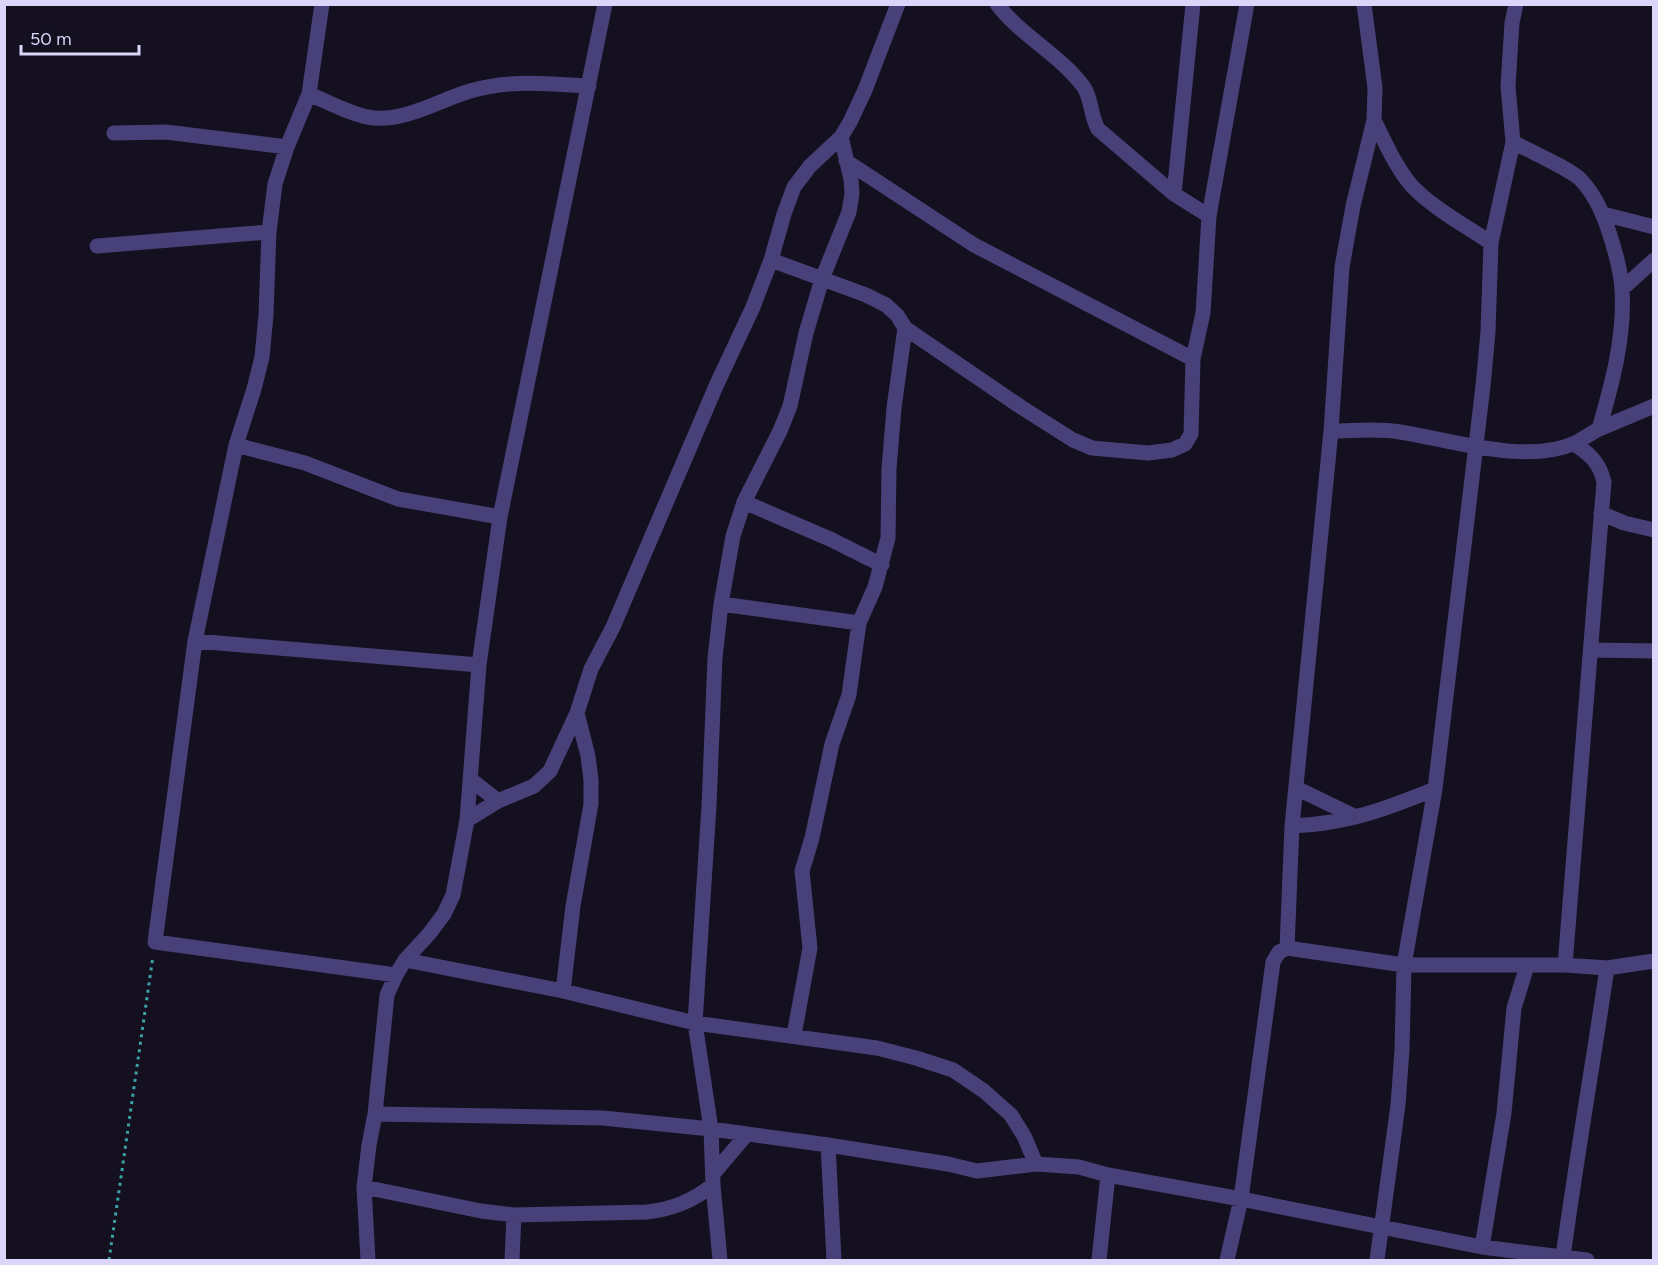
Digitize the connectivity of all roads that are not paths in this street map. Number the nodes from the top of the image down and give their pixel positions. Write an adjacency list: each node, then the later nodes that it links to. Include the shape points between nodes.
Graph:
1 (322, 4): 10 (street)
2 (898, 4): 13 (street, via 865,90)
3 (997, 4): 17 (street, via 1010,21 1082,84 1098,129)
4 (1193, 4): 17 (street)
5 (1247, 4): 19 (street)
6 (1364, 4): 11 (street, via 1375,88)
7 (1516, 4): 14 (street, via 1508,86)
8 (608, 7): 9 (street)
9 (589, 86): 10 (street, via 528,82 500,85 390,118 371,118); 38 (street)
10 (309, 94): 15 (street)
11 (1374, 120): 22 (street, via 1397,166 1412,186); 32 (street, via 1342,267)
12 (114, 133): 15 (street, via 166,132)
13 (841, 137): 16 (street); 24 (street, via 794,187)
14 (1513, 142): 18 (street, via 1580,178); 22 (street)
15 (287, 147): 21 (street, via 275,184)
16 (846, 161): 26 (street, via 852,194 849,212); 29 (street, via 974,245)
17 (1174, 194): 19 (street)
18 (1603, 214): 20 (street); 27 (street)
19 (1209, 216): 29 (street, via 1203,314)
20 (1653, 227)
21 (268, 232): 23 (street); 34 (street, via 262,357)
22 (1491, 243): 35 (street, via 1488,332)
23 (97, 246)
24 (771, 260): 26 (street); 47 (street, via 617,618 591,669)
25 (1653, 260): 27 (street)
26 (822, 279): 28 (street, via 886,305); 36 (street, via 790,406)
27 (1622, 289): 31 (street, via 1616,364)
28 (905, 328): 29 (street, via 1021,407 1092,448 1148,453 1185,444 1191,434); 40 (street, via 889,469 888,538)
29 (1193, 359)
30 (1653, 406): 31 (street)
31 (1599, 429): 33 (street)
32 (1331, 432): 35 (street, via 1398,431); 49 (street)
33 (1574, 444): 35 (street, via 1517,451); 37 (street, via 1602,470)
34 (236, 445): 38 (street, via 306,463 398,500); 43 (street)
35 (1476, 447): 50 (street)
36 (744, 502): 40 (street); 41 (street, via 733,536)
37 (1601, 513): 39 (street); 44 (street)
38 (501, 517): 46 (street)
39 (1653, 530)
40 (882, 565): 42 (street)
41 (721, 604): 42 (street); 64 (street)
42 (860, 623): 65 (street, via 849,695 832,744 813,838 802,871 810,948)
43 (195, 641): 46 (street); 62 (street, via 155,942)
44 (1592, 650): 45 (street); 59 (street)
45 (1653, 651)
46 (479, 665): 48 (street)
47 (577, 713): 51 (street, via 550,771 534,786); 63 (street, via 588,756 591,804)
48 (470, 779): 51 (street); 53 (street)
49 (1296, 788): 52 (street); 54 (street)
50 (1435, 789): 52 (street); 58 (street)
51 (498, 801): 53 (street)
52 (1356, 817): 54 (street, via 1322,825)
53 (467, 820): 56 (street, via 453,895 444,914)
54 (1292, 826): 55 (street)
55 (1287, 948): 58 (street); 74 (street, via 1273,962)
56 (405, 960): 62 (street); 63 (street)
57 (1653, 961): 61 (street)
58 (1404, 965): 60 (street); 76 (street, via 1398,1105)
59 (1565, 965): 60 (street); 61 (street)
60 (1527, 966): 77 (street, via 1514,1008 1504,1113)
61 (1607, 968): 78 (street)
62 (396, 975): 66 (street, via 387,994)
63 (563, 991): 64 (street)
64 (695, 1023): 65 (street); 67 (street)
65 (794, 1035): 70 (street, via 877,1048 953,1070 1011,1115)
66 (375, 1114): 67 (street, via 603,1118); 73 (street)
67 (711, 1129): 68 (street); 72 (street)
68 (747, 1134): 69 (street); 72 (street)
69 (828, 1145): 70 (street, via 977,1171); 82 (street)
70 (1036, 1164): 71 (street, via 1080,1167)
71 (1108, 1175): 74 (street); 83 (street)
72 (713, 1179): 75 (street, via 699,1196 666,1210); 81 (street)
73 (364, 1187): 75 (street); 79 (street)
74 (1241, 1199): 76 (street); 84 (street)
75 (514, 1215): 80 (street)
76 (1380, 1228): 77 (street); 85 (street)
77 (1482, 1247): 78 (street)
78 (1563, 1257): 86 (street)
79 (368, 1260)
80 (512, 1260)
81 (720, 1260)
82 (834, 1260)
83 (1099, 1260)
84 (1227, 1260)
85 (1377, 1260)
86 (1587, 1260)

